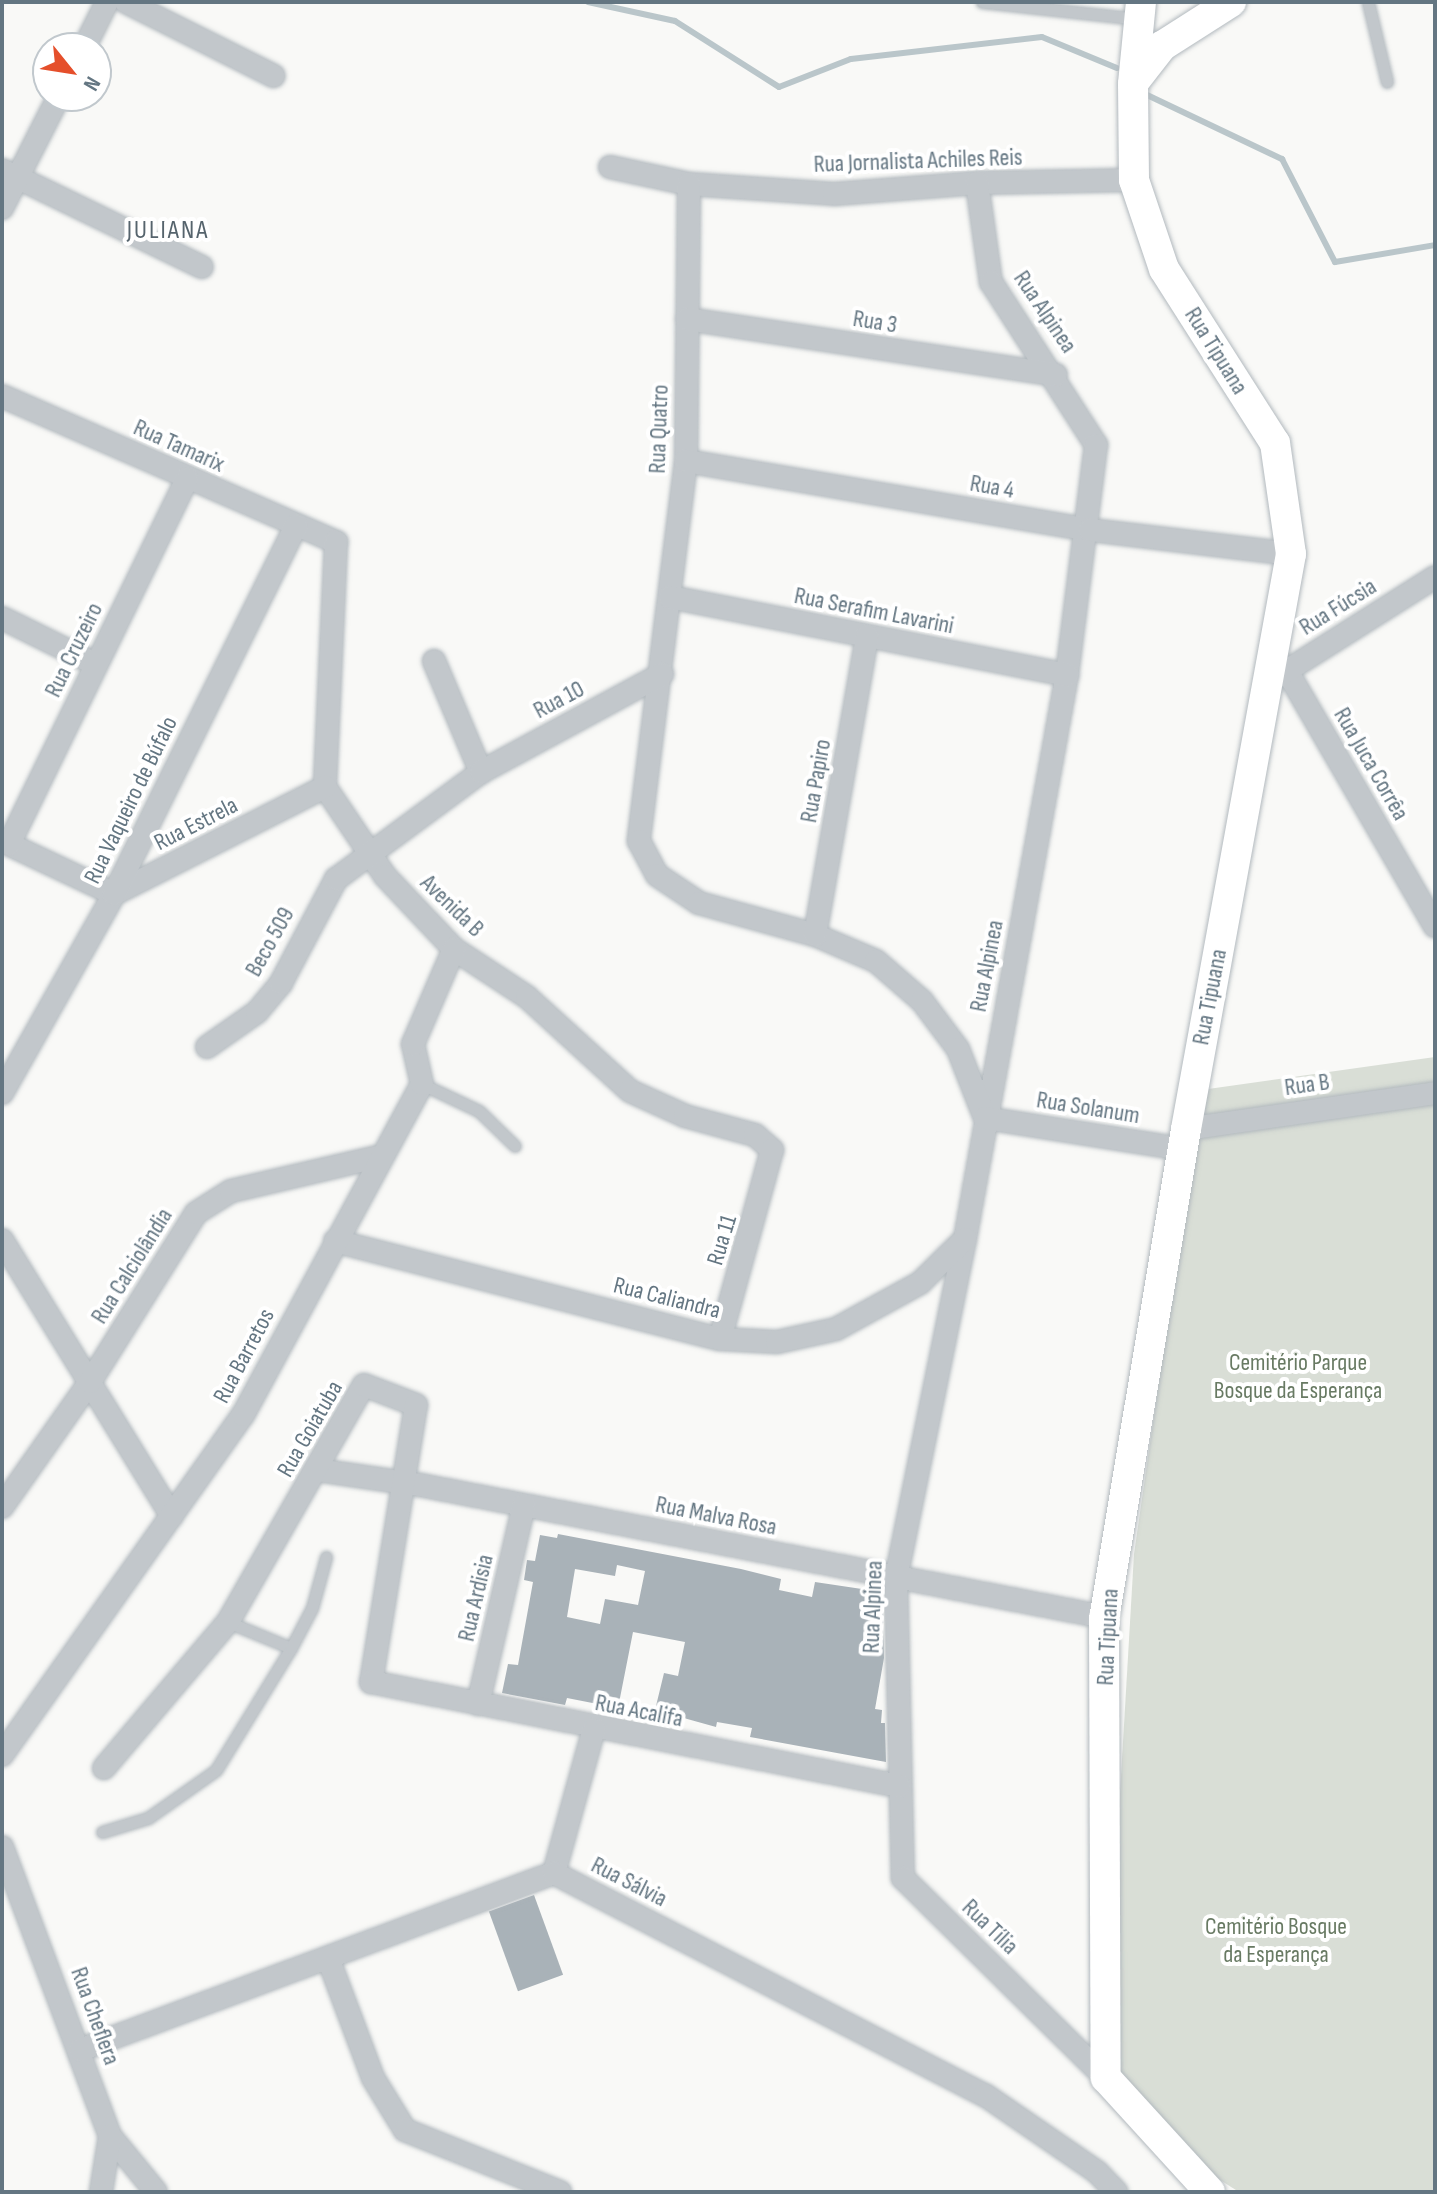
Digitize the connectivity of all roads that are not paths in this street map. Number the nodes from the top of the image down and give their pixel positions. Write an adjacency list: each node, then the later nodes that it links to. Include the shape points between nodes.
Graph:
1 (107, 2): 7 (street)
2 (126, 2): 8 (street)
3 (982, 2): 6 (lane)
4 (1231, 2): 10 (street, via 1162,46)
5 (1368, 2): 9 (lane)
6 (1142, 11): 10 (street, Rua Tipuana)
7 (92, 32)
8 (274, 76)
9 (1387, 82)
10 (1133, 84): 14 (street, Rua Tipuana)
11 (49, 112): 13 (street)
12 (610, 167): 16 (street, Rua Jornalista Achiles Reis)
13 (9, 174): 17 (street); 18 (street)
14 (1134, 180): 15 (street, Rua Jornalista Achiles Reis); 26 (street, Rua Tipuana, via 1164,269 1275,443)
15 (977, 183): 16 (street, Rua Jornalista Achiles Reis, via 834,194); 20 (street, Rua Alpinea, via 991,282)
16 (689, 184): 19 (street, Rua Quatro)
17 (2, 208)
18 (202, 267)
19 (687, 319): 20 (street, Rua 3); 22 (street, Rua Quatro)
20 (1056, 375): 25 (street, Rua Alpinea, via 1096,445)
21 (2, 396): 23 (street, Rua Tamarix)
22 (686, 461): 25 (street, Rua 4); 28 (street, Rua Quatro)
23 (187, 479): 24 (street, Rua Tamarix); 32 (street, Rua Cruzeiro)
24 (296, 525): 37 (street, Rua Tamarix, via 336,542); 40 (street, Rua Vaqueiro de Búfalo)
25 (1090, 530): 26 (street, Rua 4); 34 (street, Rua Alpinea)
26 (1291, 554): 35 (street, Rua Tipuana)
27 (1435, 577): 35 (street, Rua Fúcsia)
28 (670, 597): 30 (street, Rua Serafim Lavarini); 33 (street, Rua Quatro)
29 (2, 618): 32 (street)
30 (867, 636): 34 (street, Rua Serafim Lavarini); 42 (street, Rua Papiro)
31 (434, 661): 36 (street)
32 (95, 664): 38 (street, Rua Cruzeiro)
33 (662, 674): 36 (street, Rua 10); 42 (street, via 639,841 657,875 699,903)
34 (1067, 675): 48 (street, Rua Alpinea)
35 (1278, 676): 41 (street, Rua Juca Corrêa); 49 (street, Rua Tipuana)
36 (481, 772): 39 (street, Rua 10)
37 (325, 787): 39 (street, Avenida B); 40 (street, Rua Estrela)
38 (6, 842): 40 (street)
39 (369, 853): 43 (street, Avenida B); 44 (street, Beco 509, via 336,879 265,1003)
40 (114, 894): 46 (street, Rua Vaqueiro de Búfalo)
41 (1435, 926)
42 (815, 935): 48 (street, via 876,961 922,1001 958,1049)
43 (454, 949): 45 (street, via 413,1044); 52 (street, Avenida B, via 527,997 630,1091 685,1116 755,1135)
44 (207, 1047)
45 (422, 1084): 50 (lane, via 479,1111); 51 (street, Rua Barretos)
46 (2, 1093)
47 (1435, 1093): 49 (street, Rua B)
48 (985, 1118): 49 (street, Rua Solanum); 53 (street, Rua Alpinea)
49 (1184, 1139): 65 (street, Rua Tipuana)
50 (515, 1146)
51 (381, 1156): 54 (street, Rua Barretos); 57 (street, Rua Calciolândia, via 231,1191 196,1213)
52 (774, 1157): 56 (street, Rua 11)
53 (965, 1239): 56 (street, Rua Caliandra, via 920,1283 836,1329 777,1342); 64 (street, Rua Alpinea)
54 (335, 1241): 56 (street, Rua Caliandra); 62 (street, Rua Barretos, via 243,1415)
55 (3, 1250): 57 (street)
56 (720, 1339)
57 (90, 1382): 61 (street, Rua Calciolândia); 62 (street)
58 (317, 1470): 59 (street, Rua Malva Rosa); 59 (street, Rua Goiatuba, via 364,1385 416,1405); 66 (street, Rua Goiatuba)
59 (407, 1482): 60 (street, Rua Malva Rosa); 68 (street, Rua Goiatuba)
60 (524, 1505): 64 (street, Rua Malva Rosa); 69 (street, Rua Ardisia)
61 (2, 1507)
62 (172, 1516): 71 (street, Rua Barretos)
63 (326, 1557): 67 (lane, via 312,1608)
64 (896, 1577): 65 (street, Rua Malva Rosa); 73 (street, Rua Alpinea)
65 (1104, 1617): 79 (street, Rua Tipuana)
66 (228, 1622): 67 (lane); 72 (street, Rua Goiatuba)
67 (291, 1648): 74 (lane, via 216,1770 148,1818)
68 (371, 1682): 69 (street, Rua Acalifa)
69 (478, 1704): 70 (street, Rua Acalifa)
70 (594, 1729): 73 (street, Rua Acalifa); 76 (street)
71 (2, 1755)
72 (104, 1768)
73 (899, 1786): 79 (street, Rua Tília, via 903,1878)
74 (102, 1832)
75 (2, 1847): 78 (street, Rua Cheflera)
76 (554, 1873): 77 (street, Rua Sálvia); 84 (street, Rua Sálvia, via 985,2095 1097,2172)
77 (328, 1958): 78 (street, Rua Sálvia); 83 (street, via 373,2078 405,2130)
78 (80, 2050): 80 (street, Rua Cheflera)
79 (1106, 2078): 85 (street)
80 (110, 2136): 81 (street); 82 (street, Rua Cheflera)
81 (101, 2192)
82 (156, 2192)
83 (560, 2192)
84 (1116, 2192)
85 (1209, 2192)

